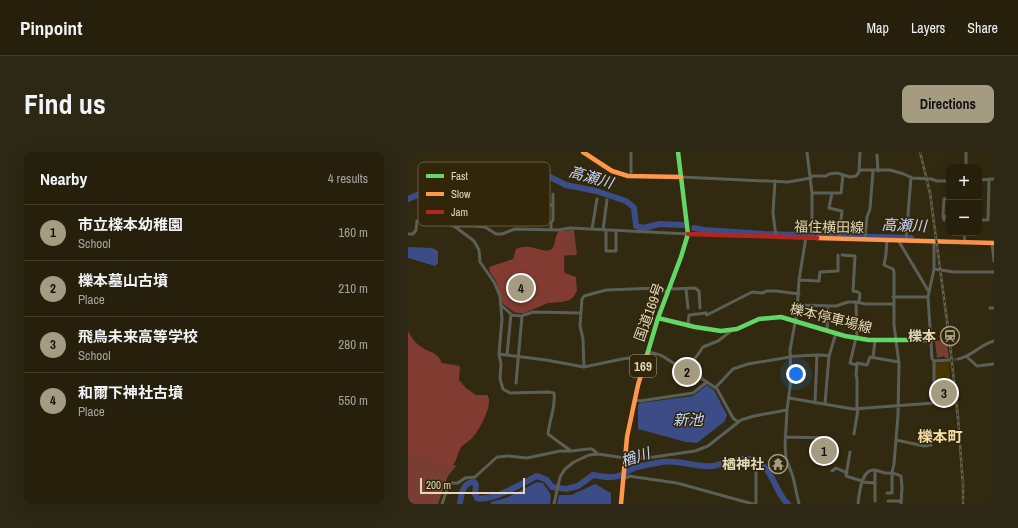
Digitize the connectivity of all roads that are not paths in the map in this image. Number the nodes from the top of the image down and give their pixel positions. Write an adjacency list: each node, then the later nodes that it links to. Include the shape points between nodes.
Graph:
1 (583, 152): 13 (main road, via 612,171)
2 (630, 152): 13 (street)
3 (678, 152): 14 (main road, 国道169号 / 169)
4 (808, 152): 15 (street)
5 (860, 152): 9 (street)
6 (966, 152): 8 (street)
7 (877, 154): 11 (street)
8 (966, 164)
9 (859, 170): 10 (street); 12 (street, via 853,177)
10 (873, 171): 11 (street); 45 (street)
11 (878, 171): 16 (street, via 890,170)
12 (843, 175): 15 (street, via 836,173); 23 (street, via 841,193)
13 (631, 176): 14 (main road)
14 (681, 177): 20 (street); 39 (main road, 国道169号 / 169)
15 (810, 177): 20 (street, via 788,182); 22 (street)
16 (911, 177): 21 (street); 48 (street)
17 (989, 179): 18 (street); 19 (street); 30 (street, via 988,220)
18 (994, 179)
19 (982, 180)
20 (775, 181): 41 (street, via 773,213)
21 (946, 182)
22 (812, 193): 23 (street); 43 (street)
23 (832, 193): 44 (street, via 829,208 842,212)
24 (553, 194): 28 (street)
25 (597, 199): 35 (street)
26 (946, 199): 29 (street, via 944,218)
27 (607, 200): 36 (street)
28 (552, 205): 34 (street)
29 (946, 218)
30 (982, 220)
31 (418, 221): 38 (street, via 413,234)
32 (454, 226): 66 (street, via 474,241 480,250 480,262 497,288)
33 (474, 226): 34 (street, via 485,227 496,234 515,229)
34 (551, 230): 35 (street)
35 (592, 230): 36 (street)
36 (604, 230): 37 (street); 37 (street, via 606,251 616,251)
37 (616, 231): 39 (street)
38 (408, 234)
39 (688, 234): 41 (main road, 福住横田線); 58 (main road, 国道169号 / 169)
40 (964, 236): 49 (street)
41 (776, 237): 42 (main road, 福住横田線)
42 (806, 237): 43 (main road, 福住横田線); 57 (street)
43 (812, 237): 44 (main road, 福住横田線)
44 (839, 238): 45 (main road, 福住横田線)
45 (865, 238): 46 (main road, 福住横田線)
46 (887, 240): 47 (main road, 福住横田線); 63 (street, via 884,265 894,272)
47 (898, 240): 48 (main road, 福住横田線); 60 (street)
48 (906, 240): 50 (main road, 福住横田線)
49 (965, 241): 50 (main road, 福住横田線); 51 (main road, 福住横田線)
50 (934, 242): 55 (street)
51 (993, 243): 54 (street)
52 (838, 255): 57 (street, via 838,270 820,272 819,281)
53 (842, 255): 65 (street, via 855,256 853,291 860,294)
54 (994, 261)
55 (934, 269): 56 (street); 60 (street)
56 (994, 272)
57 (799, 280): 62 (street)
58 (670, 286): 59 (street, via 673,289); 61 (main road, 国道169号 / 169)
59 (686, 288): 70 (street); 71 (street, via 695,288 699,291)
60 (929, 292): 64 (street)
61 (667, 293): 74 (street, via 658,288 606,290 584,296); 77 (main road, 国道169号 / 169)
62 (799, 294): 68 (street); 79 (street, via 776,291 752,292 707,315 689,315)
63 (893, 297): 64 (street); 67 (street)
64 (928, 297): 84 (street)
65 (858, 302): 67 (street); 69 (street); 83 (street)
66 (500, 304): 75 (street); 89 (street, via 502,319)
67 (893, 304): 87 (street)
68 (798, 305): 69 (street); 78 (street)
69 (828, 306): 80 (street)
70 (688, 308)
71 (700, 308)
72 (990, 308): 73 (street)
73 (994, 308)
74 (580, 313): 76 (street, via 533,312); 105 (street)
75 (511, 314): 76 (street); 90 (street)
76 (522, 316): 92 (street)
77 (658, 318): 79 (main road, 櫟本停車場線); 88 (main road, 国道169号 / 169)
78 (795, 320): 80 (main road, 櫟本停車場線); 81 (main road, 櫟本停車場線, via 781,317 766,318); 94 (street)
79 (688, 325): 81 (main road, 櫟本停車場線)
80 (827, 330): 82 (main road, 櫟本停車場線)
81 (730, 331): 99 (street, via 721,339 704,347)
82 (836, 333): 83 (main road, 櫟本停車場線); 93 (street)
83 (856, 338): 85 (main road, 櫟本停車場線); 104 (street, via 850,363)
84 (931, 340): 87 (main road, 櫟本停車場線); 101 (street)
85 (875, 341): 87 (main road, 櫟本停車場線); 97 (street)
86 (994, 341): 95 (street, via 982,345)
87 (896, 342): 102 (street)
88 (647, 352): 96 (main road, 国道169号 / 169); 99 (street, via 666,357 677,365)
89 (499, 354): 90 (street); 122 (street, via 503,389 510,393 554,394 554,408 548,434)
90 (507, 355): 92 (street)
91 (818, 355): 93 (street); 94 (street); 111 (street)
92 (518, 356): 105 (street); 107 (street)
93 (829, 356): 112 (street)
94 (790, 357): 108 (street, via 733,369); 109 (street)
95 (967, 357): 98 (street); 103 (street, via 977,366)
96 (645, 358): 105 (street, via 622,359); 110 (main road, 国道169号 / 169)
97 (873, 358): 102 (street); 104 (street, via 870,357 867,365)
98 (958, 358)
99 (694, 360): 106 (street, via 702,379)
100 (949, 360): 101 (street)
101 (934, 361): 113 (street, via 934,403)
102 (899, 362): 113 (street)
103 (994, 364)
104 (857, 365): 114 (street)
105 (584, 367)
106 (707, 382): 108 (street); 110 (street, via 693,393)
107 (516, 383)
108 (716, 387): 116 (street, via 733,418)
109 (789, 398): 111 (street); 115 (street)
110 (634, 400): 125 (main road, 国道169号 / 169)
111 (815, 403): 112 (street)
112 (825, 404): 114 (street)
113 (897, 405): 114 (street); 120 (street)
114 (858, 409): 117 (street)
115 (787, 410): 116 (street, via 754,416); 118 (street)
116 (738, 422): 125 (street, via 708,446 700,449 647,458)
117 (854, 434)
118 (785, 437): 119 (street); 143 (street, via 786,458)
119 (829, 438)
120 (896, 440): 121 (street); 129 (street)
121 (931, 445)
122 (571, 451): 124 (street, via 592,449); 138 (street, via 527,458 497,457 475,477 464,478 448,486)
123 (850, 452): 130 (street)
124 (598, 454): 125 (street); 139 (street, via 588,455 565,469 560,477)
125 (625, 458): 131 (main road, 国道169号 / 169)
126 (875, 470): 129 (street); 132 (street, via 868,472); 133 (street)
127 (756, 471): 142 (street)
128 (832, 471): 130 (street, via 836,468)
129 (892, 472): 134 (street, via 892,493); 137 (street, via 901,476)
130 (847, 473): 132 (street, via 846,476)
131 (622, 479): 140 (main road, 国道169号 / 169); 141 (street, via 630,476 677,483)
132 (862, 482): 133 (street); 144 (street)
133 (875, 483): 135 (street)
134 (887, 493)
135 (875, 501)
136 (888, 501): 137 (street)
137 (901, 503)
138 (442, 504)
139 (554, 504)
140 (621, 504)
141 (753, 504)
142 (756, 504)
143 (799, 504)
144 (858, 504)

